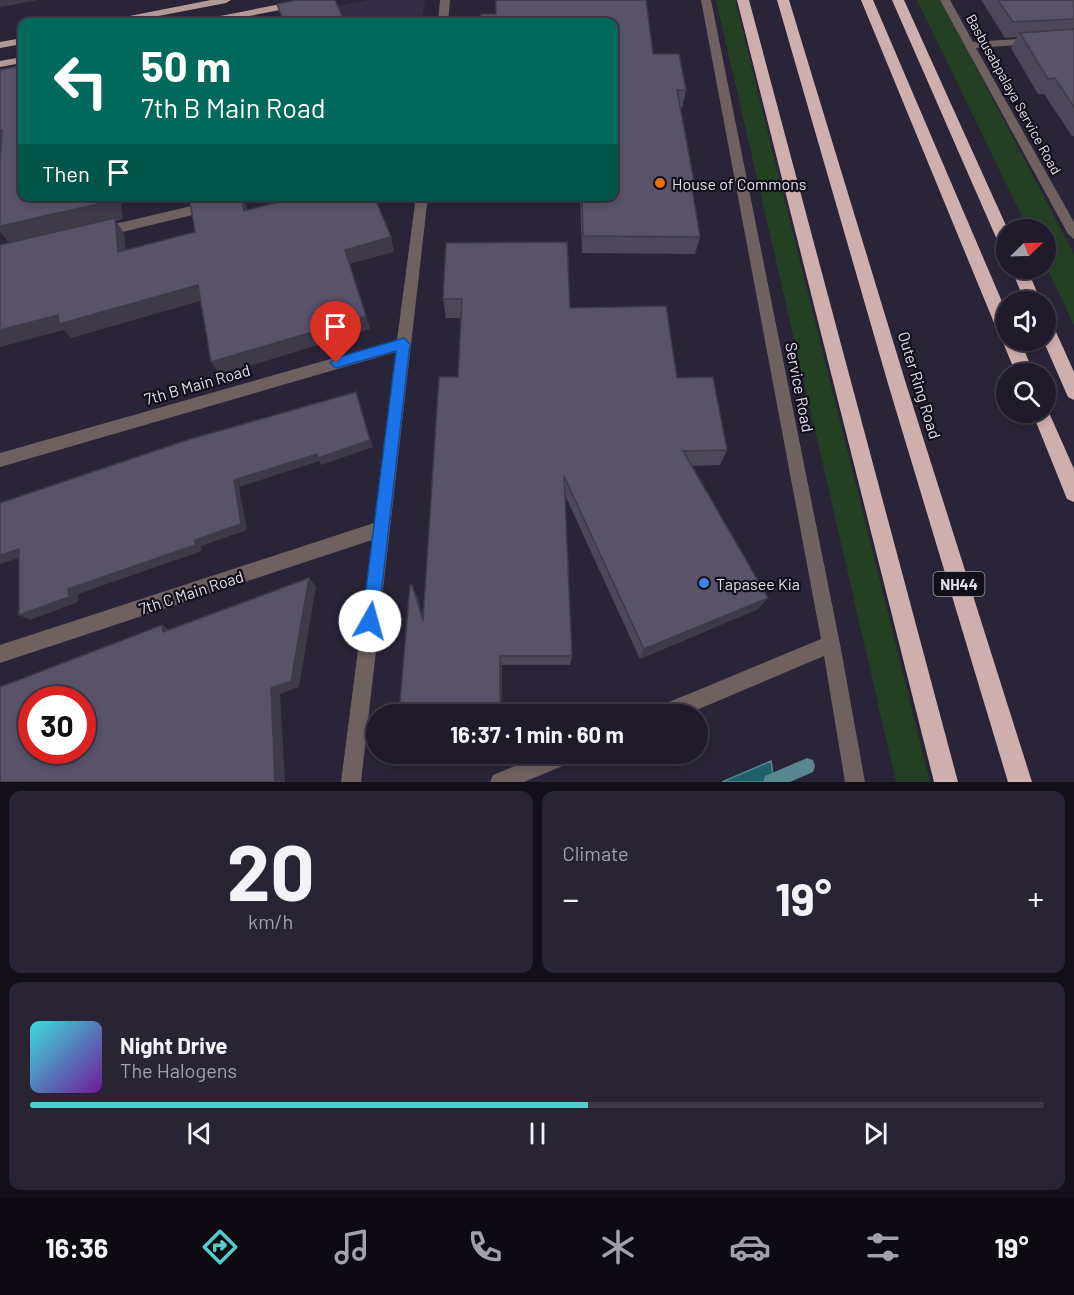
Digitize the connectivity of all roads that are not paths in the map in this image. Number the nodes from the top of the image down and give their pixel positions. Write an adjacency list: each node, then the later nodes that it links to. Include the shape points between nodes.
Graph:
1 (226, 0): 10 (main road)
2 (316, 0): 11 (main road)
3 (446, 0): 12 (street)
4 (706, 0): 32 (street, Service Road)
5 (743, 0): 39 (highway)
6 (783, 0): 40 (highway, Outer Ring Road / NH44)
7 (867, 0): 24 (highway)
8 (898, 0): 21 (highway)
9 (945, 0): 16 (street, Basbusabpalaya Service Road)
10 (134, 18)
11 (225, 18)
12 (444, 18)
13 (1074, 38): 16 (street)
14 (18, 42): 15 (main road)
15 (0, 45)
16 (970, 45): 23 (street, Basbusabpalaya Service Road)
17 (18, 61): 18 (main road)
18 (0, 64)
19 (234, 201): 22 (street)
20 (421, 201): 25 (street)
21 (996, 220)
22 (93, 234)
23 (1074, 234)
24 (996, 306)
25 (404, 344): 29 (street, 7th B Main Road); 31 (street)
26 (1056, 351): 27 (highway)
27 (1074, 392)
28 (1045, 423): 30 (highway)
29 (0, 460)
30 (1074, 493)
31 (381, 529): 33 (street, 7th C Main Road); 36 (street)
32 (831, 644): 34 (street); 38 (street, Service Road)
33 (0, 654)
34 (688, 704)
35 (543, 764): 37 (street)
36 (351, 782)
37 (500, 782)
38 (855, 782)
39 (946, 782)
40 (1020, 782)

